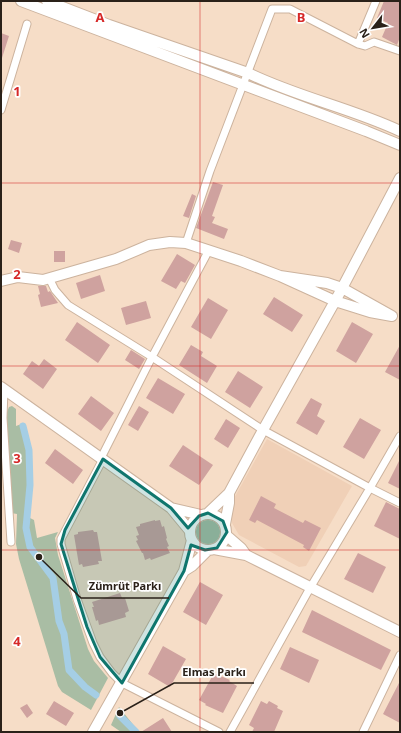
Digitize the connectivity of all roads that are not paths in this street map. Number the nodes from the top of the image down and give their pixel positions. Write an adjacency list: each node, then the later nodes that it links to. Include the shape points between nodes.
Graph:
1 (21, 1): 11 (street)
2 (47, 1): 5 (street)
3 (275, 1): 6 (street)
4 (376, 1): 8 (street)
5 (60, 3): 10 (street, via 109,25)
6 (272, 9): 8 (street, via 290,9); 10 (street)
7 (26, 24): 12 (street)
8 (358, 44): 9 (street, via 365,46 374,42)
9 (400, 52)
10 (248, 73): 11 (street); 13 (street, via 270,84 370,118)
11 (243, 85): 14 (street); 16 (street)
12 (1, 110)
13 (400, 131)
14 (400, 145)
15 (400, 178): 21 (street)
16 (186, 243): 17 (street); 19 (street, via 149,245 116,259)
17 (209, 250): 18 (street); 24 (street)
18 (280, 276): 21 (street, via 327,283); 22 (street)
19 (49, 278): 20 (street, via 43,280 18,277); 24 (street, via 68,305)
20 (1, 281)
21 (342, 288): 22 (street); 23 (street)
22 (335, 301): 23 (street); 26 (street)
23 (396, 318)
24 (152, 357): 26 (street); 28 (street)
25 (2, 388): 28 (street); 37 (street)
26 (263, 430): 29 (street); 30 (street)
27 (400, 436): 29 (street)
28 (102, 459): 32 (street); 44 (street, via 65,530 61,544 93,643 100,657)
29 (370, 488): 31 (street); 41 (street)
30 (229, 493): 33 (street); 34 (street)
31 (400, 503)
32 (171, 508): 33 (street); 35 (street)
33 (205, 514): 34 (street, via 218,516); 35 (street, via 193,522)
34 (225, 524): 36 (street)
35 (191, 535): 38 (street, via 199,548); 40 (street)
36 (226, 535): 38 (street, via 222,544); 39 (street)
37 (11, 542)
38 (211, 549): 39 (street); 40 (street)
39 (246, 555): 41 (street)
40 (184, 571): 44 (street)
41 (310, 588): 42 (street); 47 (street)
42 (400, 632)
43 (400, 655): 48 (street)
44 (122, 683): 45 (street); 46 (street)
45 (92, 732)
46 (219, 732)
47 (230, 732)
48 (363, 732)

